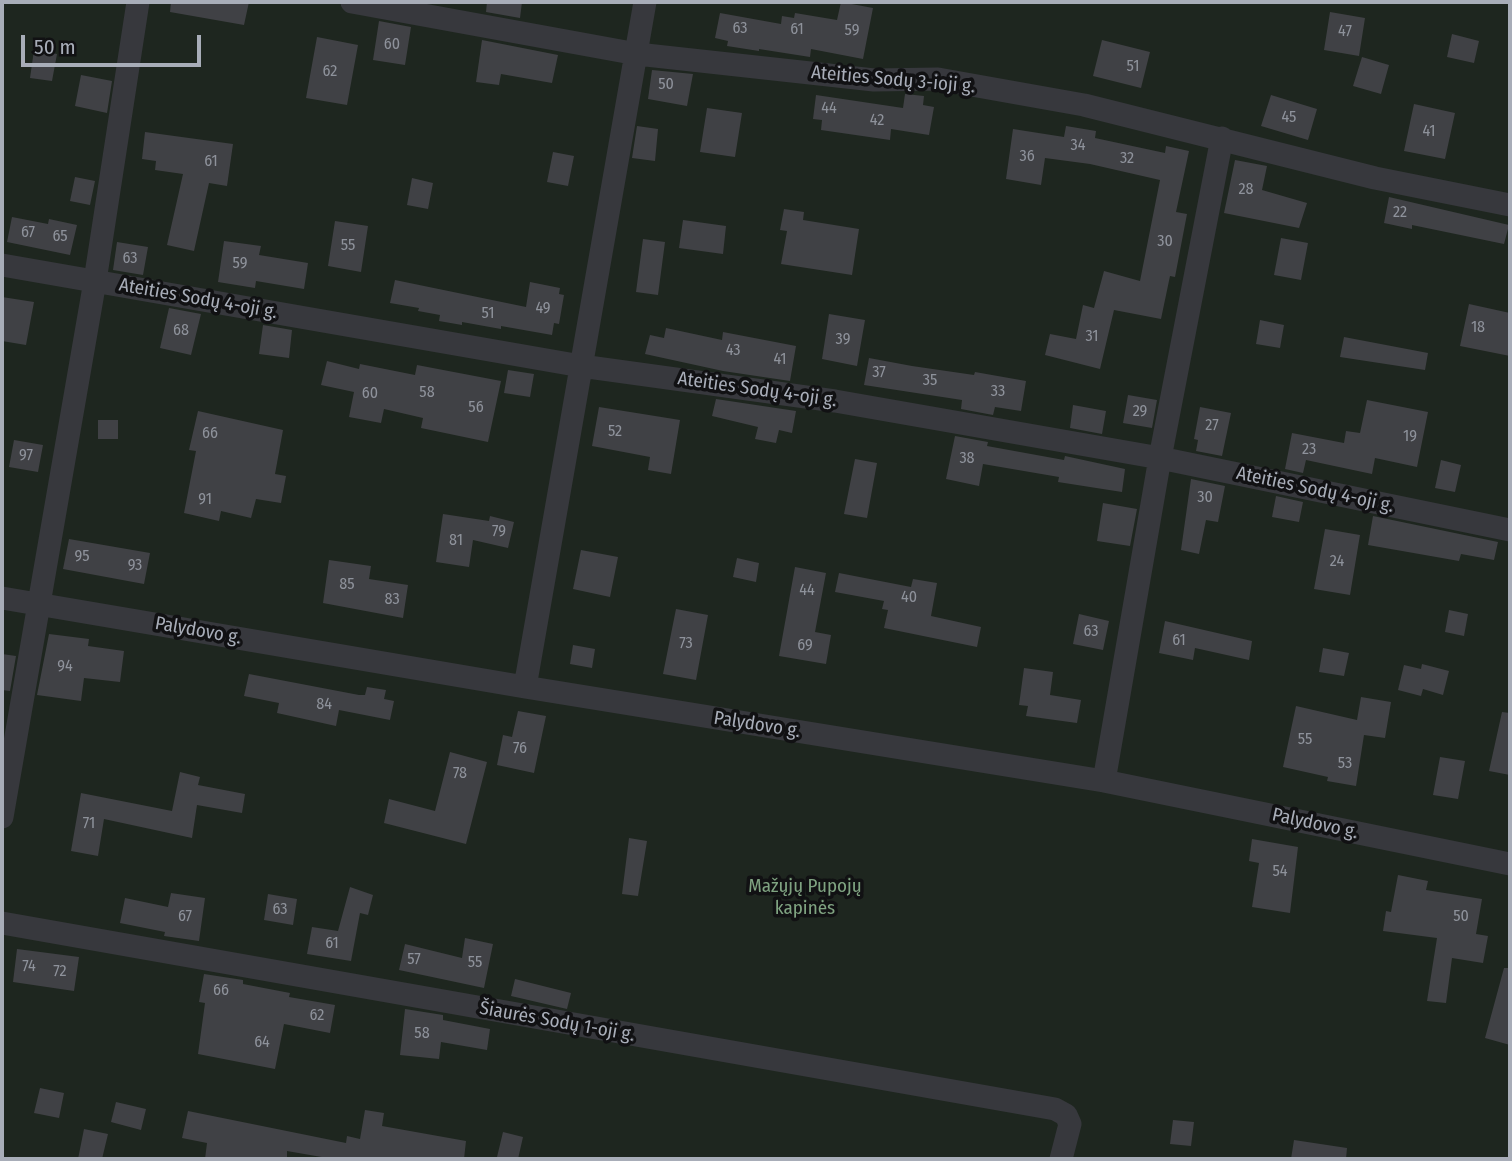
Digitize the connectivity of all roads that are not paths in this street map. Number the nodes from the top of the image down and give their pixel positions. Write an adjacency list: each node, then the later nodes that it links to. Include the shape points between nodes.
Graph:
1 (138, 2): 8 (street)
2 (352, 2): 4 (street, Ateities Sodų 3-ioji g.)
3 (645, 2): 4 (street)
4 (637, 54): 5 (street, Ateities Sodų 3-ioji g., via 874,80 938,79 1084,105); 9 (street)
5 (1222, 138): 6 (street, Ateities Sodų 3-ioji g., via 1375,178); 10 (street)
6 (1510, 205)
7 (2, 265): 8 (street, Ateities Sodų 4-oji g.)
8 (95, 281): 9 (street, Ateities Sodų 4-oji g.); 13 (street)
9 (581, 366): 10 (street, Ateities Sodų 4-oji g., via 835,401); 14 (street)
10 (1160, 458): 11 (street, Ateities Sodų 4-oji g.); 15 (street)
11 (1510, 530)
12 (2, 598): 13 (street, Palydovo g.)
13 (38, 604): 14 (street, Palydovo g.); 16 (street)
14 (525, 687): 15 (street, Palydovo g.)
15 (1104, 781): 17 (street, Palydovo g.)
16 (2, 817)
17 (1510, 864)
18 (2, 923): 19 (street, Šiaurės Sodų 1-oji g., via 1055,1110 1066,1115 1070,1124)
19 (1061, 1159)

